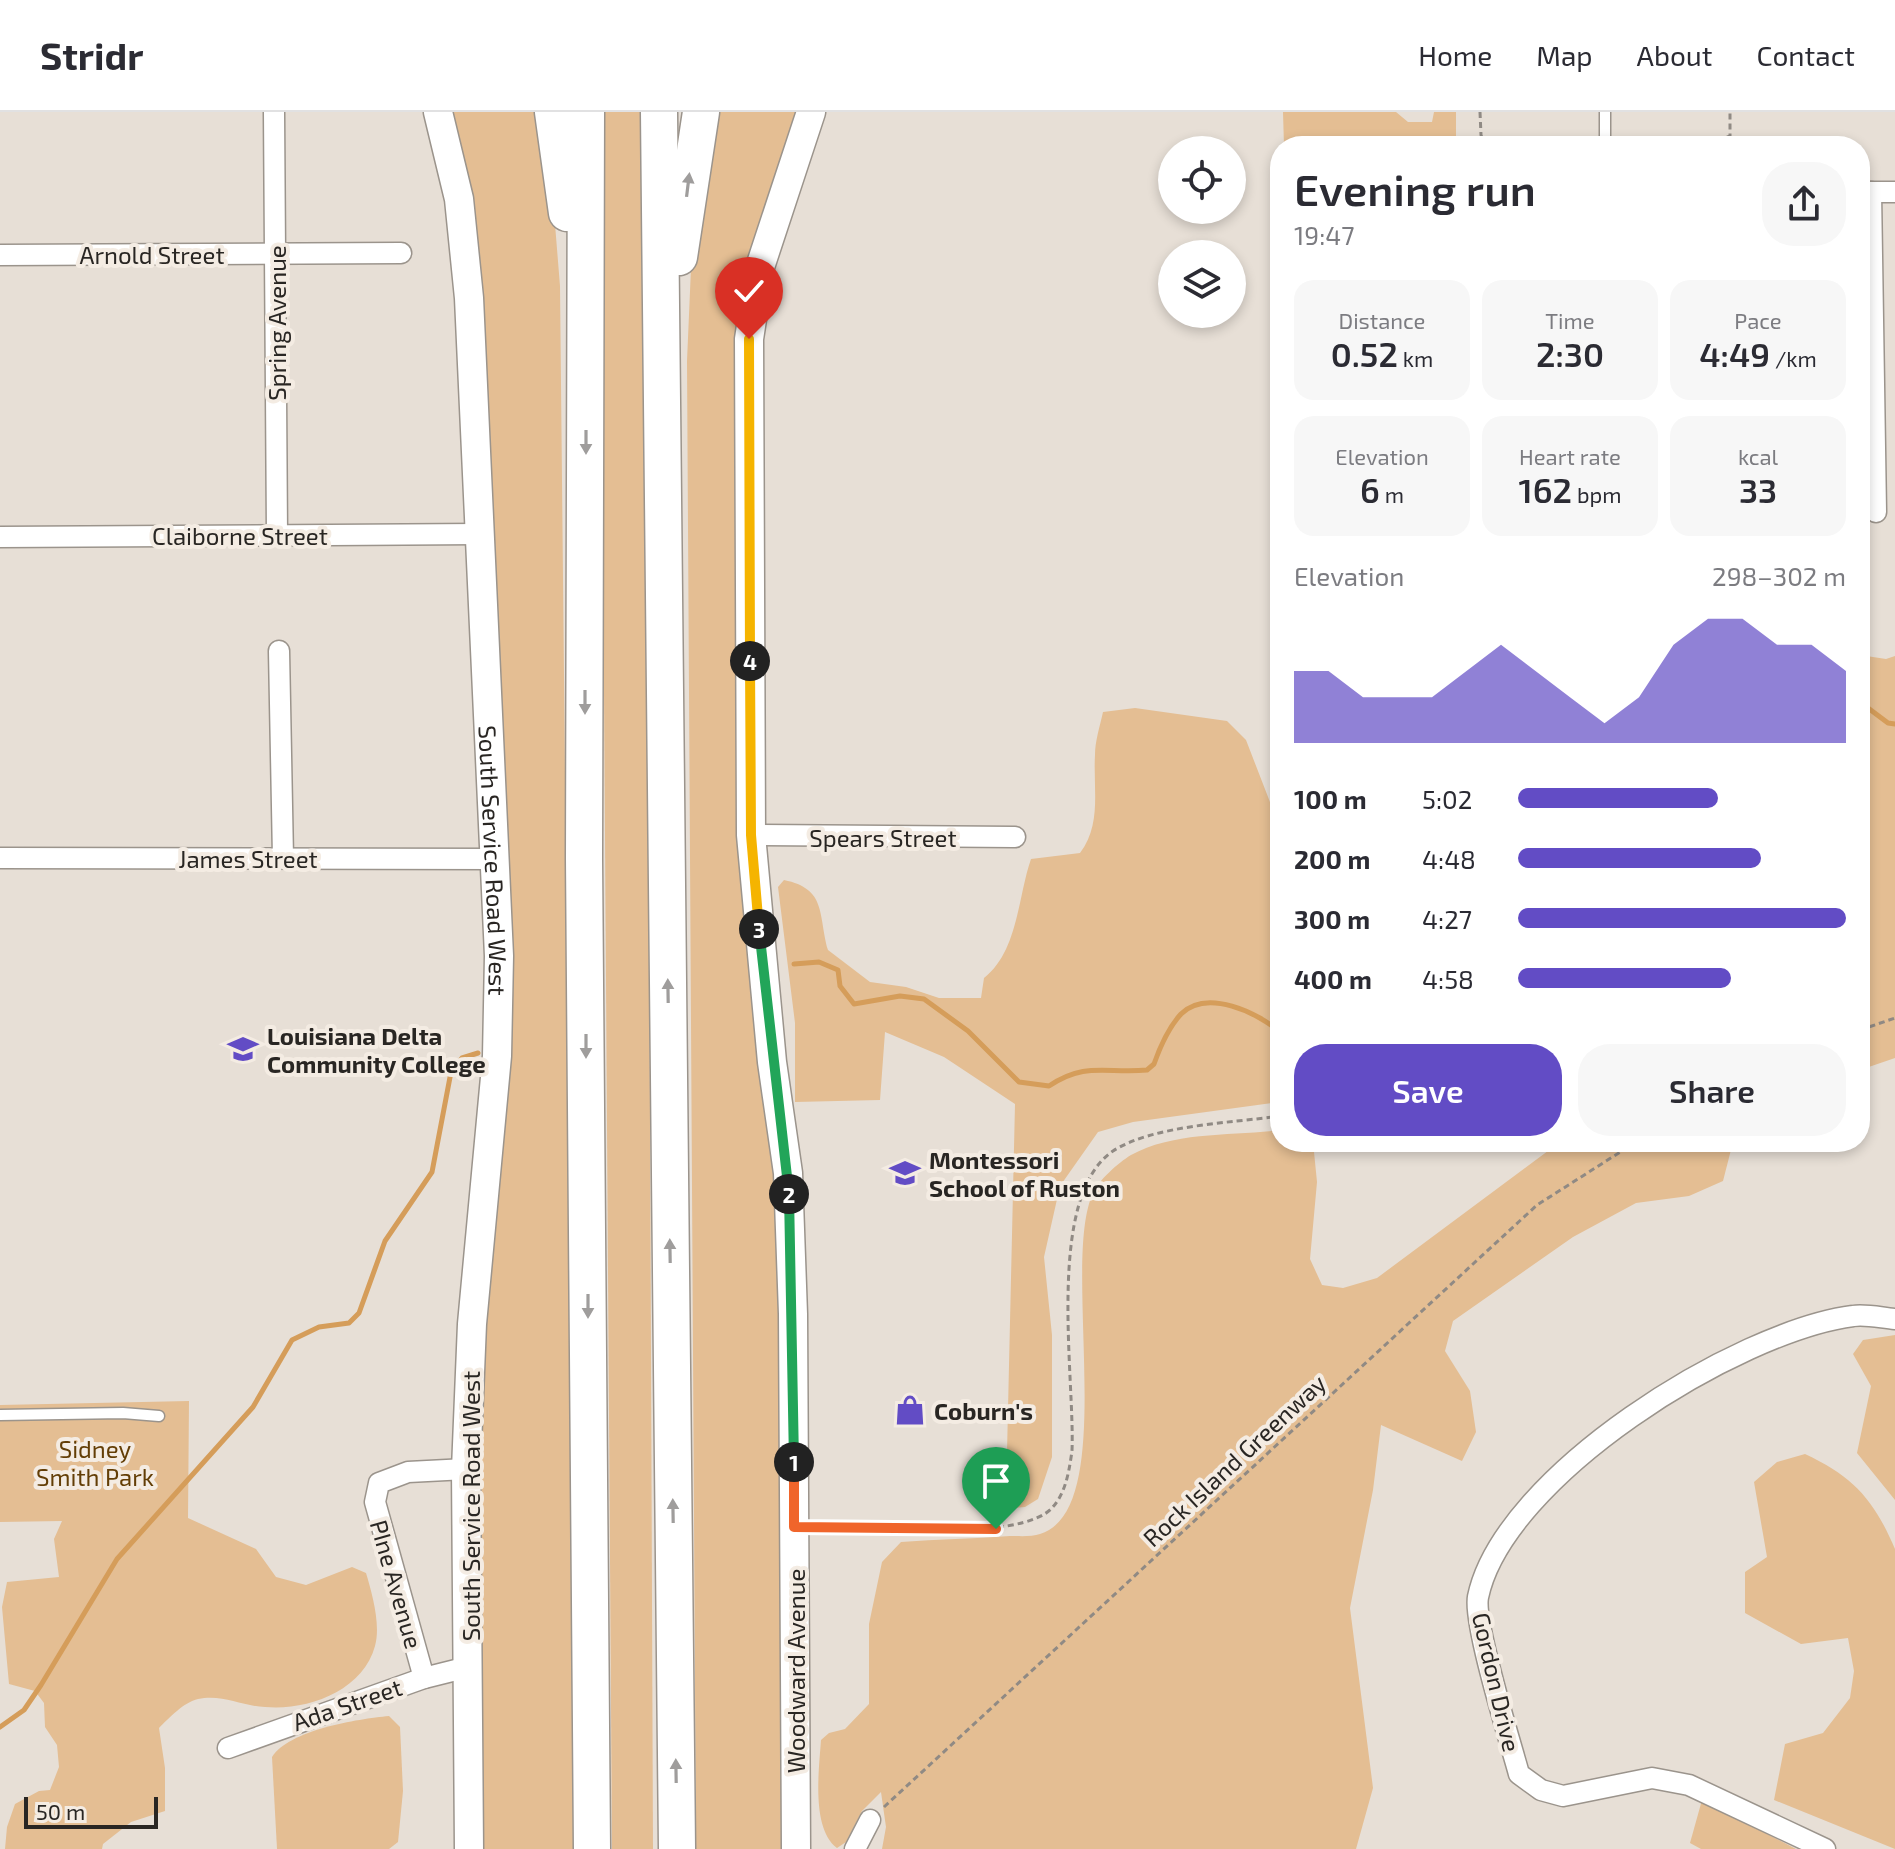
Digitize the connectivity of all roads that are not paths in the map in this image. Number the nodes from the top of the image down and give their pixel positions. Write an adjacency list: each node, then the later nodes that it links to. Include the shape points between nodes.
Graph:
1 (274, 112): 13 (street, Spring Avenue)
2 (438, 112): 19 (main road, South Service Road West, via 459,199 469,298)
3 (553, 112): 16 (highway)
4 (586, 112): 16 (highway)
5 (659, 112): 17 (highway)
6 (701, 112): 17 (highway, one-way to 6, via 677,266)
7 (811, 112): 23 (main road, Woodward Avenue, via 760,267 749,339)
8 (1605, 112): 9 (lane)
9 (1605, 136)
10 (1870, 192): 11 (street)
11 (1895, 192)
12 (401, 253): 13 (street, Arnold Street)
13 (275, 254): 14 (street, Arnold Street); 20 (street, Spring Avenue)
14 (0, 255)
15 (1870, 320): 18 (street)
16 (587, 383): 37 (highway, one-way to 37, via 584,859)
17 (662, 457): 38 (highway, one-way to 17)
18 (1876, 512)
19 (480, 534): 20 (street, Claiborne Street); 27 (main road, South Service Road West)
20 (277, 535): 21 (street, Claiborne Street)
21 (0, 537)
22 (279, 651): 26 (street)
23 (751, 835): 24 (street, Spears Street); 39 (main road, Woodward Avenue, via 788,1173)
24 (1015, 837)
25 (0, 858): 26 (street, James Street)
26 (283, 858): 27 (street, James Street)
27 (496, 859): 31 (main road, South Service Road West, via 497,1056 472,1324)
28 (1895, 1319): 41 (street, Gordon Drive, via 1854,1315 1762,1342 1666,1392 1600,1440 1537,1499 1506,1534 1477,1600 1519,1774 1530,1782 1563,1796 1652,1778 1689,1785)
29 (0, 1415): 30 (lane)
30 (159, 1416)
31 (466, 1469): 32 (main road, South Service Road West); 33 (street, PIne Avenue, via 408,1472 379,1483 375,1502)
32 (468, 1667): 33 (street, Ada Street); 36 (main road, South Service Road West)
33 (424, 1678): 34 (street, Ada Street)
34 (228, 1748)
35 (870, 1820): 40 (street)
36 (464, 1847)
37 (592, 1849)
38 (677, 1849)
39 (796, 1849)
40 (855, 1849)
41 (1825, 1849)

